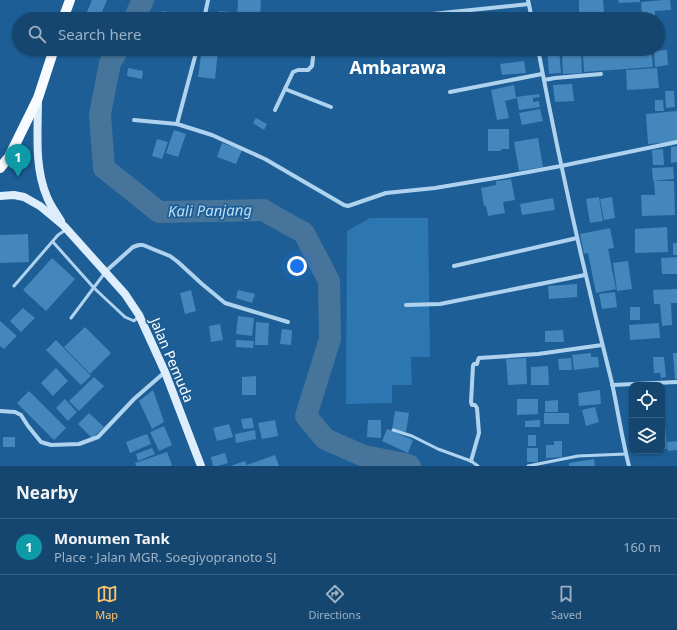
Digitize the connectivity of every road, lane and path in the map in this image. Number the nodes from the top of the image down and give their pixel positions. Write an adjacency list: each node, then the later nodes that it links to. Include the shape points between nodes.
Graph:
1 (70, 0): 4 (main road)
2 (208, 0): 5 (street)
3 (529, 2): 6 (street); 7 (street)
4 (66, 12)
5 (205, 12)
6 (443, 12)
7 (531, 12)
8 (52, 56): 17 (main road)
9 (195, 56): 21 (street)
10 (313, 56): 15 (street, via 312,66 308,70 293,72)
11 (539, 56): 12 (street)
12 (542, 74): 14 (street); 16 (street)
13 (601, 74): 14 (street)
14 (544, 80): 23 (street)
15 (285, 89): 18 (street); 19 (street)
16 (450, 92)
17 (38, 98): 24 (main road, via 9,157); 26 (main road, via 40,177 47,197)
18 (331, 106)
19 (275, 110)
20 (134, 120): 21 (street)
21 (177, 124): 23 (street, via 212,135 265,159 348,206 386,193 435,188)
22 (677, 142): 23 (street)
23 (561, 166): 27 (street)
24 (0, 168)
25 (0, 196): 26 (main road, via 24,197 40,206)
26 (66, 228): 28 (lane); 30 (main road, Jalan Pemuda)
27 (577, 238): 29 (street); 31 (street)
28 (53, 242): 32 (lane); 33 (lane)
29 (454, 266)
30 (105, 272): 33 (lane); 35 (main road, Jalan Pemuda, via 125,294); 37 (street, via 133,247 143,245 170,256 225,303)
31 (585, 275): 34 (street, via 440,304); 38 (street)
32 (14, 286)
33 (94, 288): 35 (lane, via 125,317 134,321); 36 (lane)
34 (406, 305)
35 (139, 315): 39 (main road, Jalan Pemuda)
36 (71, 318)
37 (288, 322)
38 (602, 344): 41 (street); 45 (street, via 538,354 479,358 478,364 473,366 471,402 477,408 478,433)
39 (165, 372): 42 (street, via 134,399 98,437 79,444 51,445 41,442 21,415); 46 (main road, Jalan Pemuda)
40 (677, 382): 41 (street)
41 (612, 385): 44 (street)
42 (0, 411)
43 (394, 430): 45 (lane)
44 (626, 454): 48 (lane, via 578,456); 49 (street)
45 (471, 460): 47 (lane)
46 (201, 466)
47 (478, 466)
48 (528, 466)
49 (630, 466)

